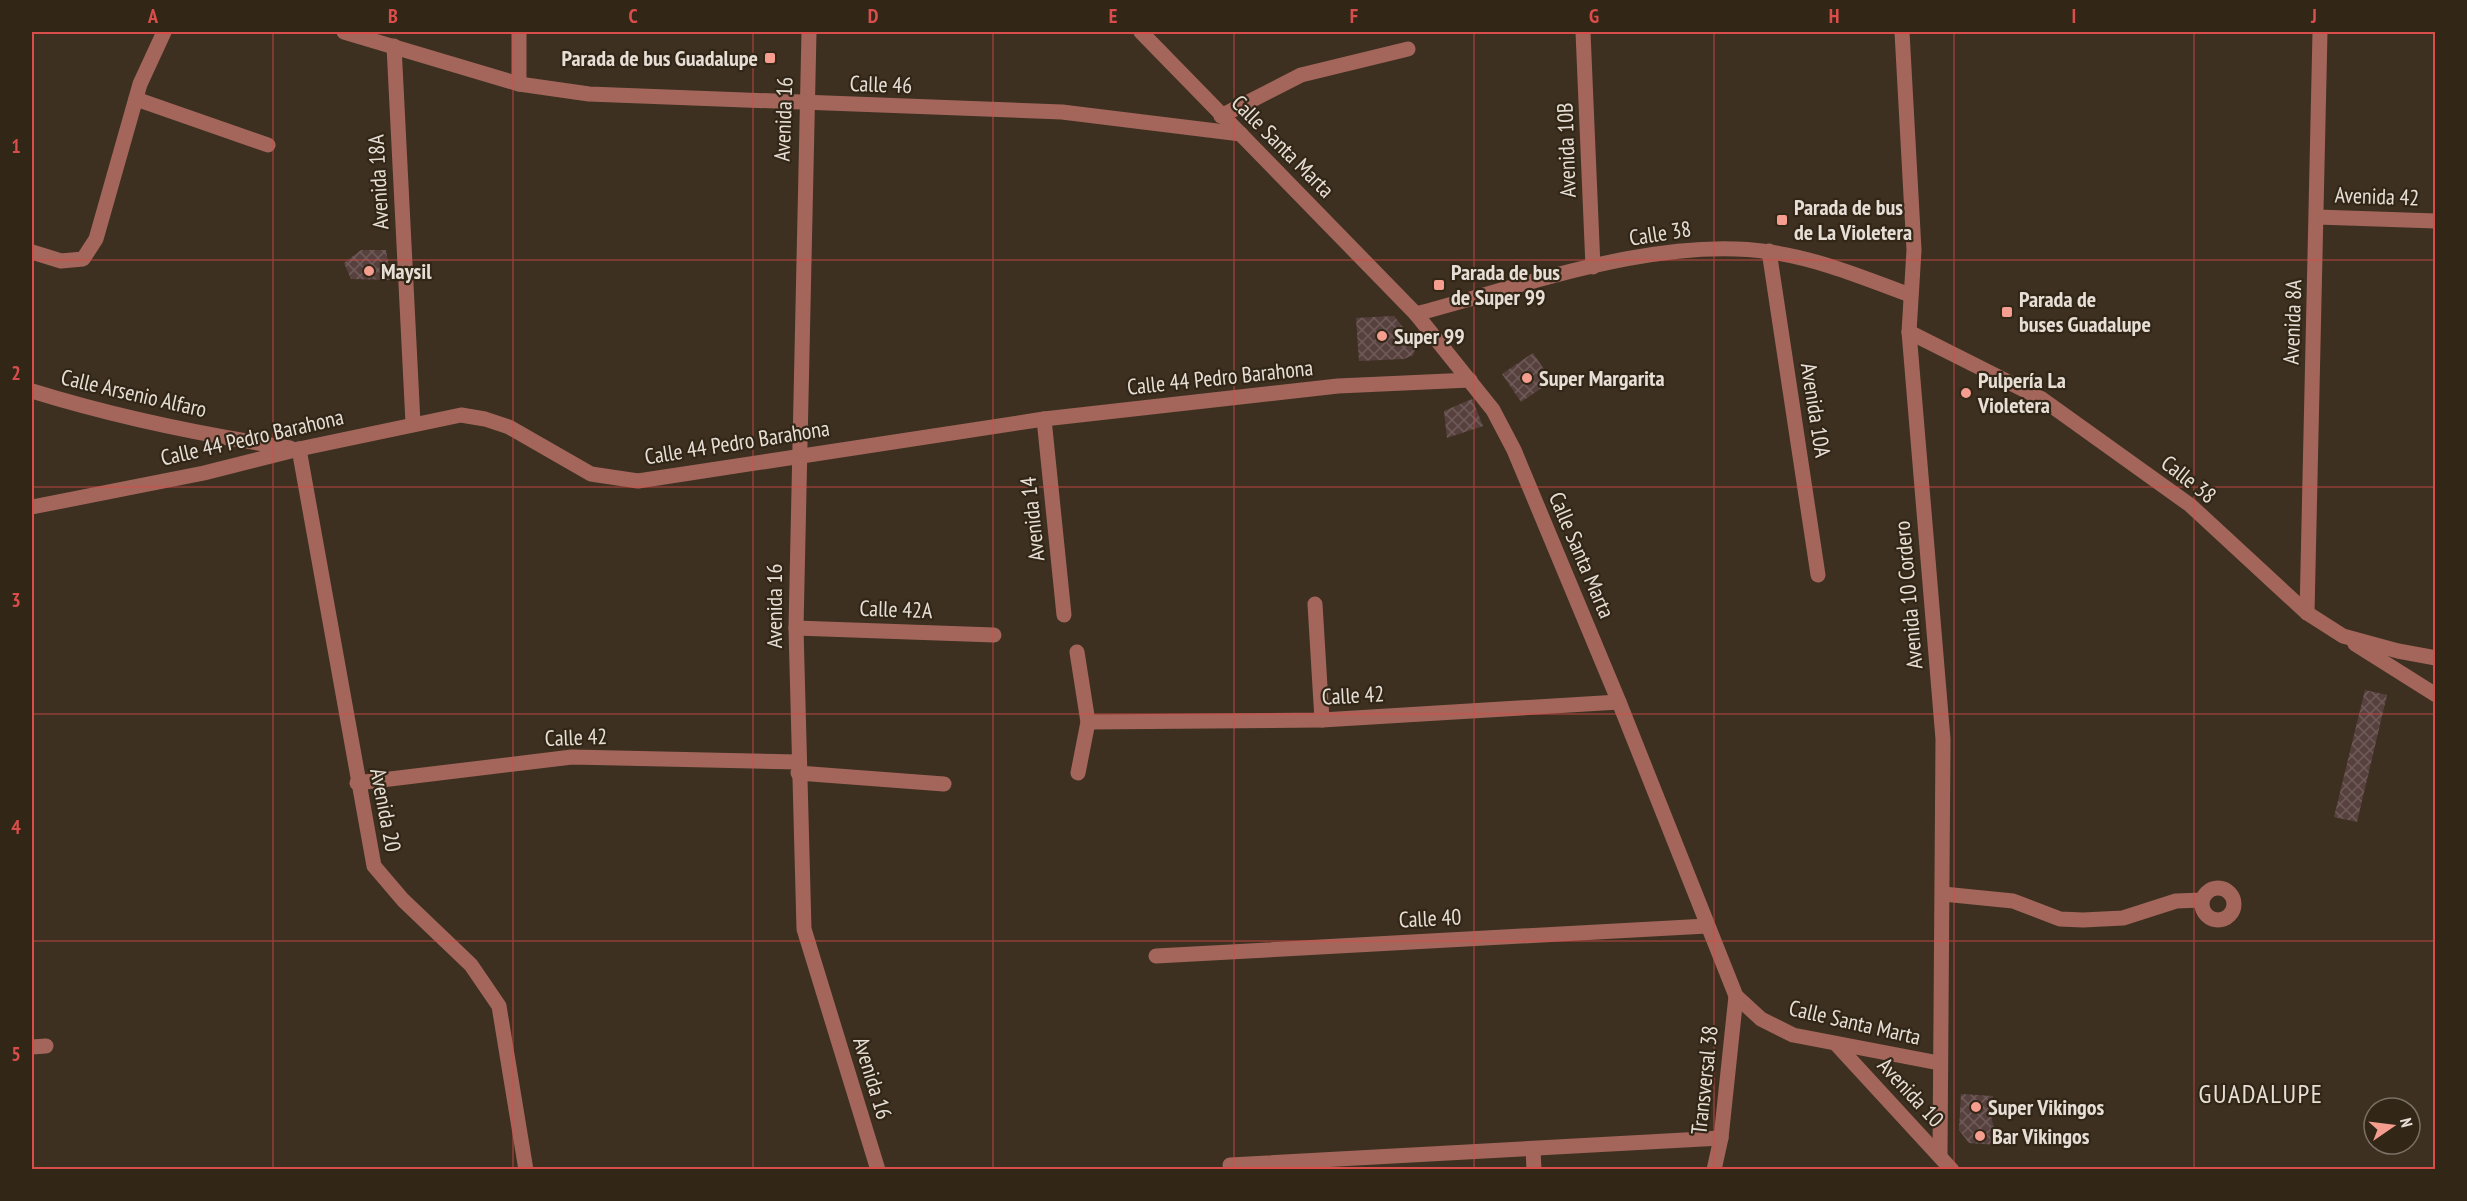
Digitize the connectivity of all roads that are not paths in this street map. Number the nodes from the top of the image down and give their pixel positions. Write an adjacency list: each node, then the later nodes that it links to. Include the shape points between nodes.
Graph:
1 (164, 32): 12 (street)
2 (344, 32): 9 (street, Calle 46)
3 (519, 32): 11 (street)
4 (809, 32): 13 (street, Avenida 16)
5 (1140, 32): 14 (street, Calle Santa Marta)
6 (1583, 32): 21 (street, Avenida 10B)
7 (1902, 32): 22 (street, Avenida 10 Cordero, via 1914,250)
8 (2320, 32): 17 (street, Avenida 8A)
9 (394, 46): 11 (street, Calle 46); 28 (street, Avenida 18A)
10 (1408, 50): 14 (street, via 1301,75)
11 (519, 84): 13 (street, Calle 46, via 589,94)
12 (136, 99): 16 (street); 20 (street, via 96,239 83,260 61,261)
13 (806, 104): 15 (street, Calle 46, via 1062,112); 30 (street, Avenida 16)
14 (1221, 116): 15 (street, Calle Santa Marta)
15 (1241, 134): 23 (street, Calle Santa Marta)
16 (268, 145)
17 (2317, 217): 18 (street, Avenida 42); 34 (street, Avenida 8A)
18 (2436, 221)
19 (1769, 251): 21 (street, Calle 38, via 1707,249); 22 (street, Calle 38, via 1839,268); 32 (street, Avenida 10A)
20 (32, 252)
21 (1593, 267): 23 (street, Calle 38)
22 (1910, 295): 24 (street, Avenida 10 Cordero)
23 (1416, 314): 25 (street, Calle Santa Marta)
24 (1909, 332): 34 (street, Calle 38, via 2042,399 2190,506); 49 (street, Avenida 10 Cordero, via 1943,740)
25 (1470, 380): 27 (street, Calle 44 Pedro Barahona, via 1338,386); 42 (street, Calle Santa Marta, via 1493,410 1514,450)
26 (32, 391): 29 (street, Calle Arsenio Alfaro, via 87,408)
27 (1044, 419): 30 (street, Calle 44 Pedro Barahona); 35 (street, Avenida 14)
28 (413, 423): 29 (street, Calle 44 Pedro Barahona); 30 (street, Calle 44 Pedro Barahona, via 461,415 485,419 509,428 591,474 621,480 673,477)
29 (298, 449): 31 (street, Calle 44 Pedro Barahona, via 204,473); 47 (street, Avenida 20)
30 (799, 455): 36 (street, Avenida 16)
31 (32, 507)
32 (1818, 575)
33 (1315, 604): 43 (street)
34 (2307, 613): 38 (street, Calle 38)
35 (1064, 615)
36 (796, 628): 37 (street, Calle 42A); 45 (street, Avenida 16)
37 (994, 635)
38 (2343, 636): 40 (street, Calle 38); 41 (street)
39 (1077, 652): 44 (street)
40 (2436, 658)
41 (2436, 695)
42 (1619, 702): 43 (street, Calle 42); 51 (street, Calle Santa Marta)
43 (1322, 720): 44 (street, Calle 42)
44 (1088, 722): 46 (street)
45 (798, 768): 47 (street, Calle 42, via 572,757); 48 (street, Calle 42); 62 (street, Avenida 16, via 804,929)
46 (1078, 773)
47 (357, 783): 61 (street, Avenida 20, via 374,866 403,900 471,965 499,1006)
48 (945, 784)
49 (1943, 894): 50 (street, via 2013,901 2060,919 2083,920 2123,918 2176,901); 55 (street, Avenida 10 Cordero)
50 (2202, 900)
51 (1707, 926): 52 (street, Calle 40); 53 (street, Calle Santa Marta)
52 (1156, 956)
53 (1736, 996): 54 (street, Calle Santa Marta, via 1777,1029); 56 (street, Transversal 38)
54 (1838, 1045): 55 (street, Calle Santa Marta); 58 (street, Avenida 10)
55 (1939, 1063): 58 (street, Avenida 10 Cordero)
56 (1721, 1138): 57 (street); 64 (street, Transversal 38)
57 (1533, 1149): 60 (street); 63 (street)
58 (1940, 1156): 65 (street, Avenida 10)
59 (1230, 1165): 60 (street)
60 (1287, 1166)
61 (526, 1170)
62 (878, 1170)
63 (1534, 1170)
64 (1714, 1170)
65 (1952, 1170)

